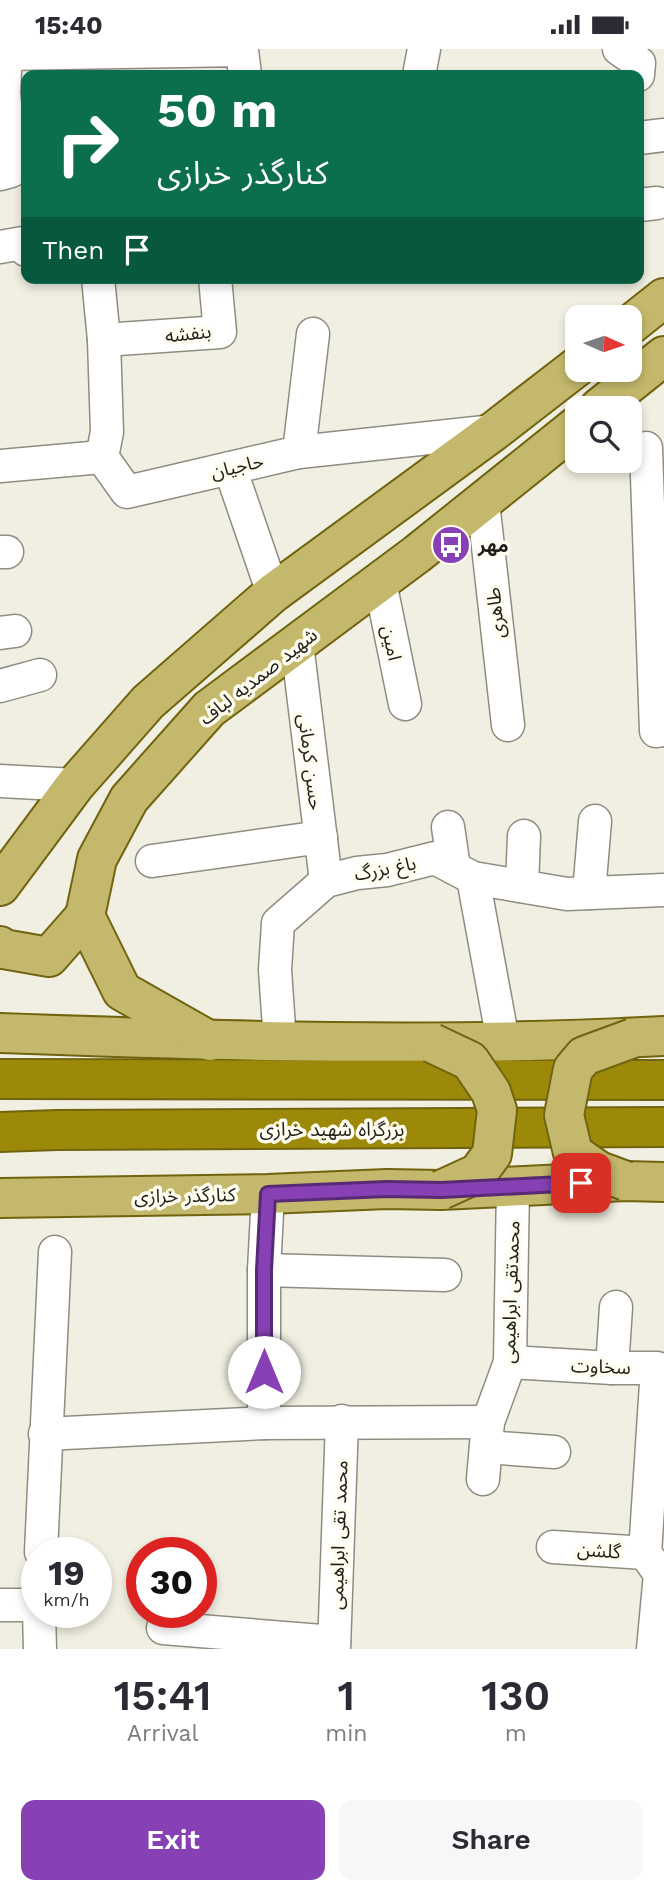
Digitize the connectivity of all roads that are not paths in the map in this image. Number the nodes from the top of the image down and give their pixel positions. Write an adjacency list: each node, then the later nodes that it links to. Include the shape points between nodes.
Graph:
1 (424, 49): 7 (street)
2 (619, 49): 8 (street, via 639,63)
3 (204, 50): 5 (street); 6 (street, via 242,51)
4 (6, 51): 5 (street); 11 (street, via 4,93 11,171)
5 (91, 64)
6 (244, 70)
7 (420, 70)
8 (638, 70)
9 (664, 135): 10 (street)
10 (644, 137)
11 (0, 174)
12 (21, 243): 13 (street)
13 (0, 247)
14 (99, 284): 19 (street)
15 (216, 284): 19 (street, بنفشه, via 220,332)
16 (664, 298): 17 (main road)
17 (642, 315)
18 (313, 334): 25 (street)
19 (104, 340): 27 (street, via 107,432)
20 (664, 356): 22 (main road)
21 (565, 375): 23 (main road)
22 (614, 396)
23 (494, 431): 25 (street, حاجیان); 32 (main road)
24 (647, 448): 33 (street)
25 (299, 452): 29 (street, حاجیان)
26 (560, 453): 30 (main road, شهید صمدیه لباف)
27 (102, 457): 28 (street); 29 (street, حاجیان, via 127,492)
28 (0, 466)
29 (230, 468): 32 (street)
30 (483, 502): 31 (main road, شهید صمدیه لباف); 38 (street, طاهری)
31 (380, 582): 34 (main road, شهید صمدیه لباف); 37 (street, امین)
32 (273, 593): 41 (main road, via 148,702)
33 (658, 601): 39 (street, via 656,731)
34 (297, 644): 45 (street, حسن کرمانی); 53 (main road, شهید صمدیه لباف, via 209,709 129,799 97,859)
35 (40, 675): 36 (street)
36 (0, 686)
37 (405, 704)
38 (508, 725)
39 (664, 730)
40 (0, 781): 41 (street)
41 (75, 785): 49 (main road)
42 (595, 821): 52 (street)
43 (447, 827): 47 (street)
44 (524, 836): 50 (street)
45 (321, 837): 46 (street); 48 (street, حسن کرمانی)
46 (152, 861)
47 (463, 873): 48 (street, باغ بزرگ, via 435,858); 50 (street, باغ بزرگ); 58 (street)
48 (326, 881): 59 (street, باغ بزرگ, via 278,923 275,970)
49 (0, 886)
50 (522, 886): 52 (street, باغ بزرگ)
51 (664, 890): 52 (street, باغ بزرگ)
52 (589, 893)
53 (85, 916): 54 (main road, via 49,957); 57 (main road, via 122,991)
54 (0, 946)
55 (0, 1033): 57 (main road)
56 (649, 1037): 58 (main road); 65 (main road, bridge, via 584,1056 573,1069 564,1115 573,1153 599,1171)
57 (210, 1041): 59 (main road)
58 (503, 1041): 60 (main road)
59 (280, 1042): 60 (main road)
60 (432, 1043): 68 (main road, bridge, via 470,1061 497,1110 492,1154 478,1173)
61 (0, 1079): 62 (highway)
62 (664, 1080)
63 (664, 1127): 64 (highway, بزرگراه شهید خرازی)
64 (0, 1132)
65 (626, 1181): 66 (main road, کنارگذر خرازی); 67 (main road, کنارگذر خرازی)
66 (664, 1182)
67 (513, 1186): 68 (main road, کنارگذر خرازی); 75 (street, محمدتقی ابراهیمی)
68 (441, 1190): 69 (main road, کنارگذر خرازی)
69 (268, 1194): 70 (main road, کنارگذر خرازی); 72 (street)
70 (0, 1198)
71 (55, 1252): 79 (street)
72 (264, 1270): 73 (street); 78 (street)
73 (445, 1275)
74 (616, 1307): 76 (street)
75 (510, 1361): 76 (street, سخاوت); 80 (street, محمدتقی ابراهیمی)
76 (612, 1368): 85 (street, سخاوت, via 656,1368)
77 (342, 1421): 78 (street); 80 (street); 90 (street, محمد تقی ابراهیمی)
78 (264, 1423): 79 (street)
79 (45, 1434): 83 (street)
80 (487, 1434): 81 (street); 82 (street, محمدتقی ابراهیمی)
81 (554, 1452)
82 (483, 1479)
83 (42, 1537)
84 (553, 1547): 85 (street, گلشن)
85 (656, 1567): 92 (street, سخاوت)
86 (0, 1605): 87 (street)
87 (21, 1605)
88 (39, 1628): 91 (street)
89 (163, 1628): 90 (street)
90 (334, 1646)
91 (40, 1649)
92 (653, 1649)

